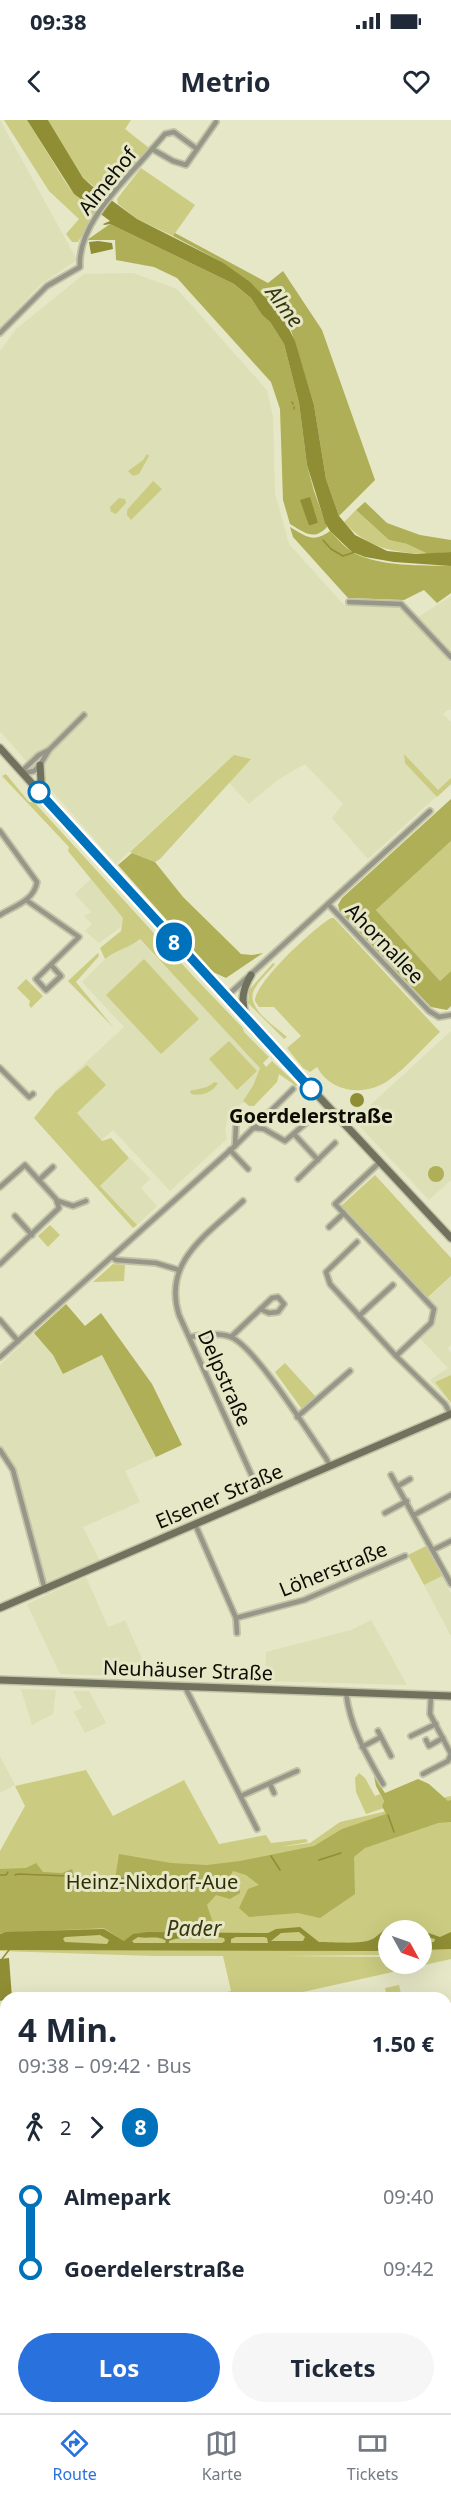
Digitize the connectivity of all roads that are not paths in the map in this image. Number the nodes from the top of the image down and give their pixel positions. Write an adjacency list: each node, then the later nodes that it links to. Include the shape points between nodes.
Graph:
1 (216, 122): 3 (street, Almehof)
2 (152, 149): 3 (street, Almehof, via 186,165); 3 (street, Almehof, via 165,134 174,132); 4 (street, Almehof, via 90,224 79,254 80,267 47,286)
3 (197, 149)
4 (0, 333)
5 (349, 602): 6 (street, via 401,604)
6 (451, 657)
7 (84, 715): 9 (street)
8 (0, 748): 11 (main road)
9 (49, 750): 10 (street); 11 (street)
10 (40, 765): 11 (street, via 28,773); 12 (main road)
11 (21, 772): 12 (main road)
12 (42, 796): 20 (main road)
13 (430, 811): 16 (street, Ahornallee)
14 (0, 831): 15 (street, via 35,877 36,888)
15 (26, 900): 17 (street); 18 (street, via 79,937)
16 (328, 904): 19 (street, Ahornallee); 21 (street, Ahornallee, via 429,1011 439,1017)
17 (0, 915)
18 (51, 965): 18 (street, via 36,979 46,990 61,976)
19 (251, 975): 20 (street, Ahornallee); 22 (main road, via 243,993)
20 (226, 998): 22 (main road)
21 (451, 1015)
22 (247, 1020): 32 (main road)
23 (0, 1068): 25 (street, via 29,1097)
24 (293, 1089): 27 (street)
25 (33, 1094)
26 (312, 1118): 28 (street)
27 (254, 1126): 28 (street, via 283,1141); 30 (street); 30 (street, via 249,1115 240,1116)
28 (294, 1134): 31 (street)
29 (335, 1143): 31 (street)
30 (232, 1148): 34 (street); 47 (street)
31 (318, 1160): 35 (street)
32 (380, 1162): 41 (street, via 335,1204); 45 (main road)
33 (53, 1167): 36 (street)
34 (248, 1169)
35 (298, 1179)
36 (39, 1180): 37 (street, via 25,1165); 38 (street)
37 (0, 1187)
38 (58, 1201): 39 (street, via 73,1206); 44 (street, via 56,1213)
39 (86, 1201)
40 (243, 1201): 49 (street, Delpstraße, via 190,1251)
41 (344, 1213): 43 (street); 57 (street, via 434,1309 431,1323)
42 (15, 1216): 44 (street)
43 (329, 1227)
44 (32, 1234): 48 (street)
45 (451, 1238)
46 (357, 1242): 52 (street, via 326,1272 330,1284)
47 (112, 1257): 49 (street); 56 (street)
48 (0, 1264)
49 (179, 1270): 54 (street, Delpstraße, via 176,1305)
50 (393, 1285): 52 (street)
51 (260, 1309): 51 (street, via 278,1312 284,1304 278,1297 272,1298); 55 (street)
52 (359, 1316): 57 (street)
53 (0, 1320): 56 (street)
54 (190, 1337): 55 (street); 68 (street, Delpstraße)
55 (231, 1337): 61 (street, via 249,1350)
56 (18, 1341): 58 (street)
57 (396, 1356): 60 (street)
58 (0, 1357)
59 (350, 1371): 61 (street)
60 (451, 1414): 63 (main road, Elsener Straße)
61 (297, 1417): 63 (street)
62 (0, 1450): 77 (street, via 13,1470)
63 (330, 1466): 68 (main road, Elsener Straße)
64 (391, 1475): 66 (street)
65 (410, 1479): 66 (street)
66 (398, 1486): 69 (street)
67 (451, 1495): 71 (street)
68 (261, 1496): 72 (main road, Elsener Straße)
69 (407, 1501): 70 (street); 71 (street)
70 (385, 1513)
71 (414, 1515): 74 (street)
72 (195, 1524): 77 (main road, Elsener Straße); 79 (street)
73 (451, 1541): 74 (street)
74 (433, 1550): 76 (street)
75 (405, 1556): 79 (street, Löherstraße, via 304,1600)
76 (451, 1584)
77 (45, 1590): 78 (main road, Elsener Straße)
78 (0, 1608)
79 (236, 1618): 80 (street)
80 (237, 1633)
81 (0, 1680): 82 (main road, Neuhäuser Straße)
82 (185, 1687): 83 (main road, Neuhäuser Straße); 99 (street)
83 (346, 1693): 84 (main road, Neuhäuser Straße); 92 (street, via 348,1713)
84 (431, 1695): 85 (main road, Neuhäuser Straße); 86 (street, via 430,1714)
85 (451, 1696)
86 (436, 1724): 87 (street, via 413,1735); 90 (street)
87 (412, 1727)
88 (378, 1731): 89 (street)
89 (381, 1737): 92 (street); 93 (street)
90 (443, 1738): 91 (street, via 429,1746); 95 (street, via 450,1759)
91 (426, 1740)
92 (362, 1747): 97 (street)
93 (392, 1756)
94 (297, 1771): 96 (street)
95 (423, 1774)
96 (270, 1784): 98 (street); 99 (street)
97 (383, 1784)
98 (274, 1793)
99 (241, 1796): 100 (street)
100 (257, 1828)

